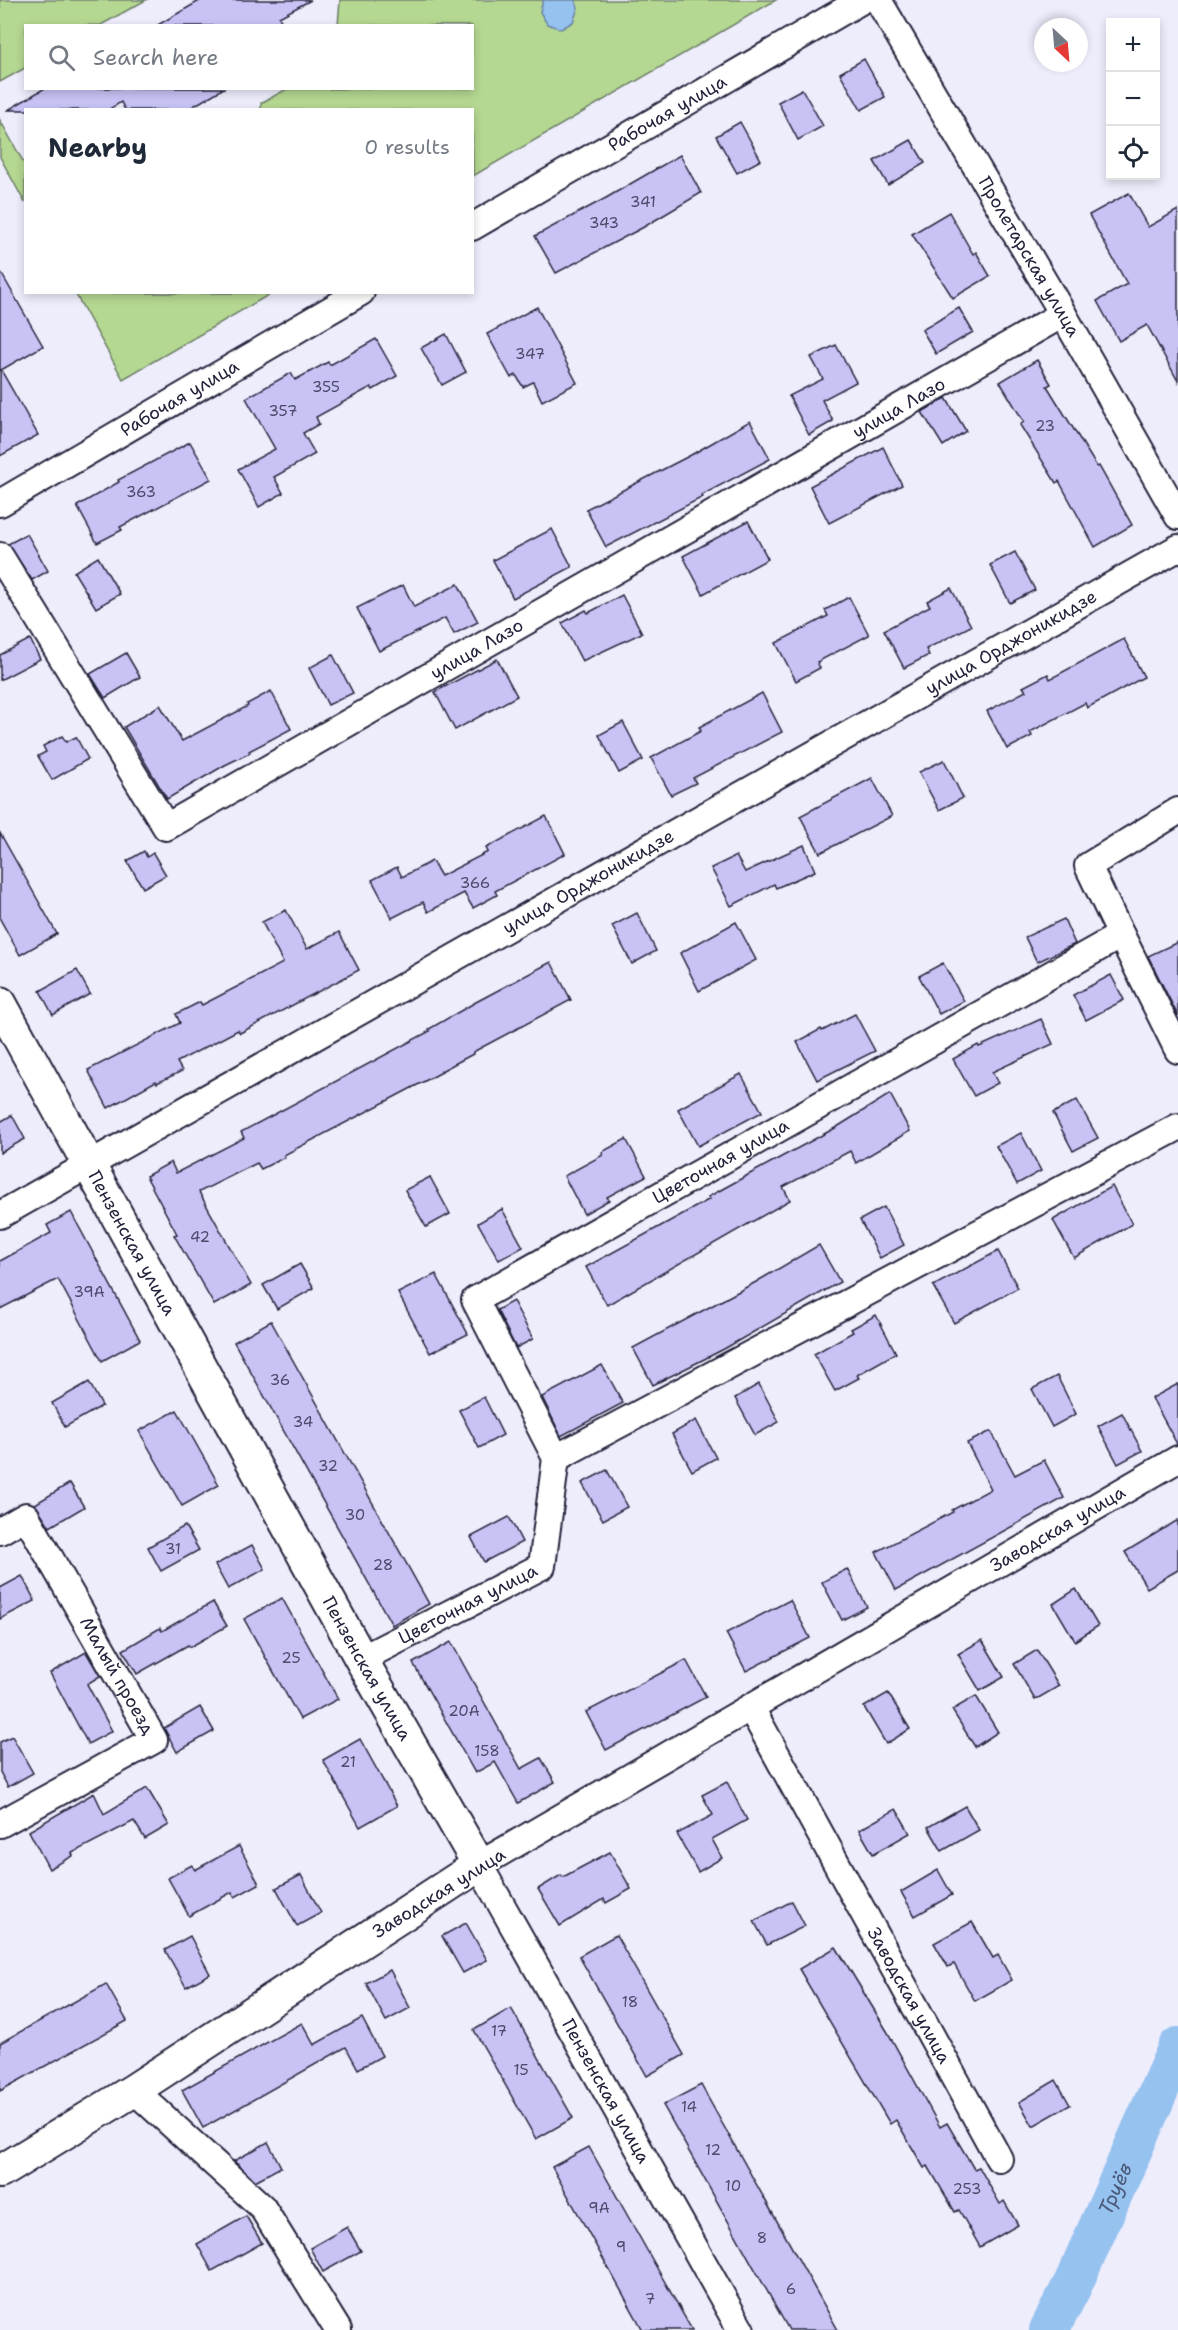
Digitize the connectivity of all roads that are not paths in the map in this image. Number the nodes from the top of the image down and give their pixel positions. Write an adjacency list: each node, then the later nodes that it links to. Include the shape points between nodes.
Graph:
1 (862, 0): 3 (street, Рабочая улица)
2 (878, 0): 5 (street, Пролетарская улица)
3 (474, 226)
4 (358, 294): 6 (street, Рабочая улица)
5 (1063, 314): 7 (street, Пролетарская улица); 9 (street, улица Лазо, via 165,827)
6 (0, 503)
7 (1178, 516)
8 (1178, 548): 15 (street, улица Орджоникидзе)
9 (0, 556)
10 (1178, 811): 11 (street, via 1088,866)
11 (1121, 935): 13 (street); 17 (street, Цветочная улица, via 475,1300)
12 (0, 1003): 15 (street, Пензенская улица)
13 (1178, 1050)
14 (1178, 1127): 17 (street)
15 (89, 1166): 16 (street, улица Орджоникидзе); 20 (street, Пензенская улица)
16 (0, 1215)
17 (556, 1458): 20 (street, Цветочная улица, via 542,1566)
18 (1178, 1459): 21 (street, Заводская улица)
19 (0, 1531): 22 (street, Малый проезд, via 26,1516 154,1740)
20 (361, 1659): 23 (street, Пензенская улица)
21 (751, 1707): 23 (street, Заводская улица); 25 (street, Заводская улица)
22 (0, 1824)
23 (479, 1865): 24 (street, Заводская улица); 28 (street, Пензенская улица)
24 (134, 2090): 26 (street, Заводская улица); 27 (street, via 262,2207)
25 (999, 2159)
26 (0, 2172)
27 (338, 2330)
28 (741, 2330)

